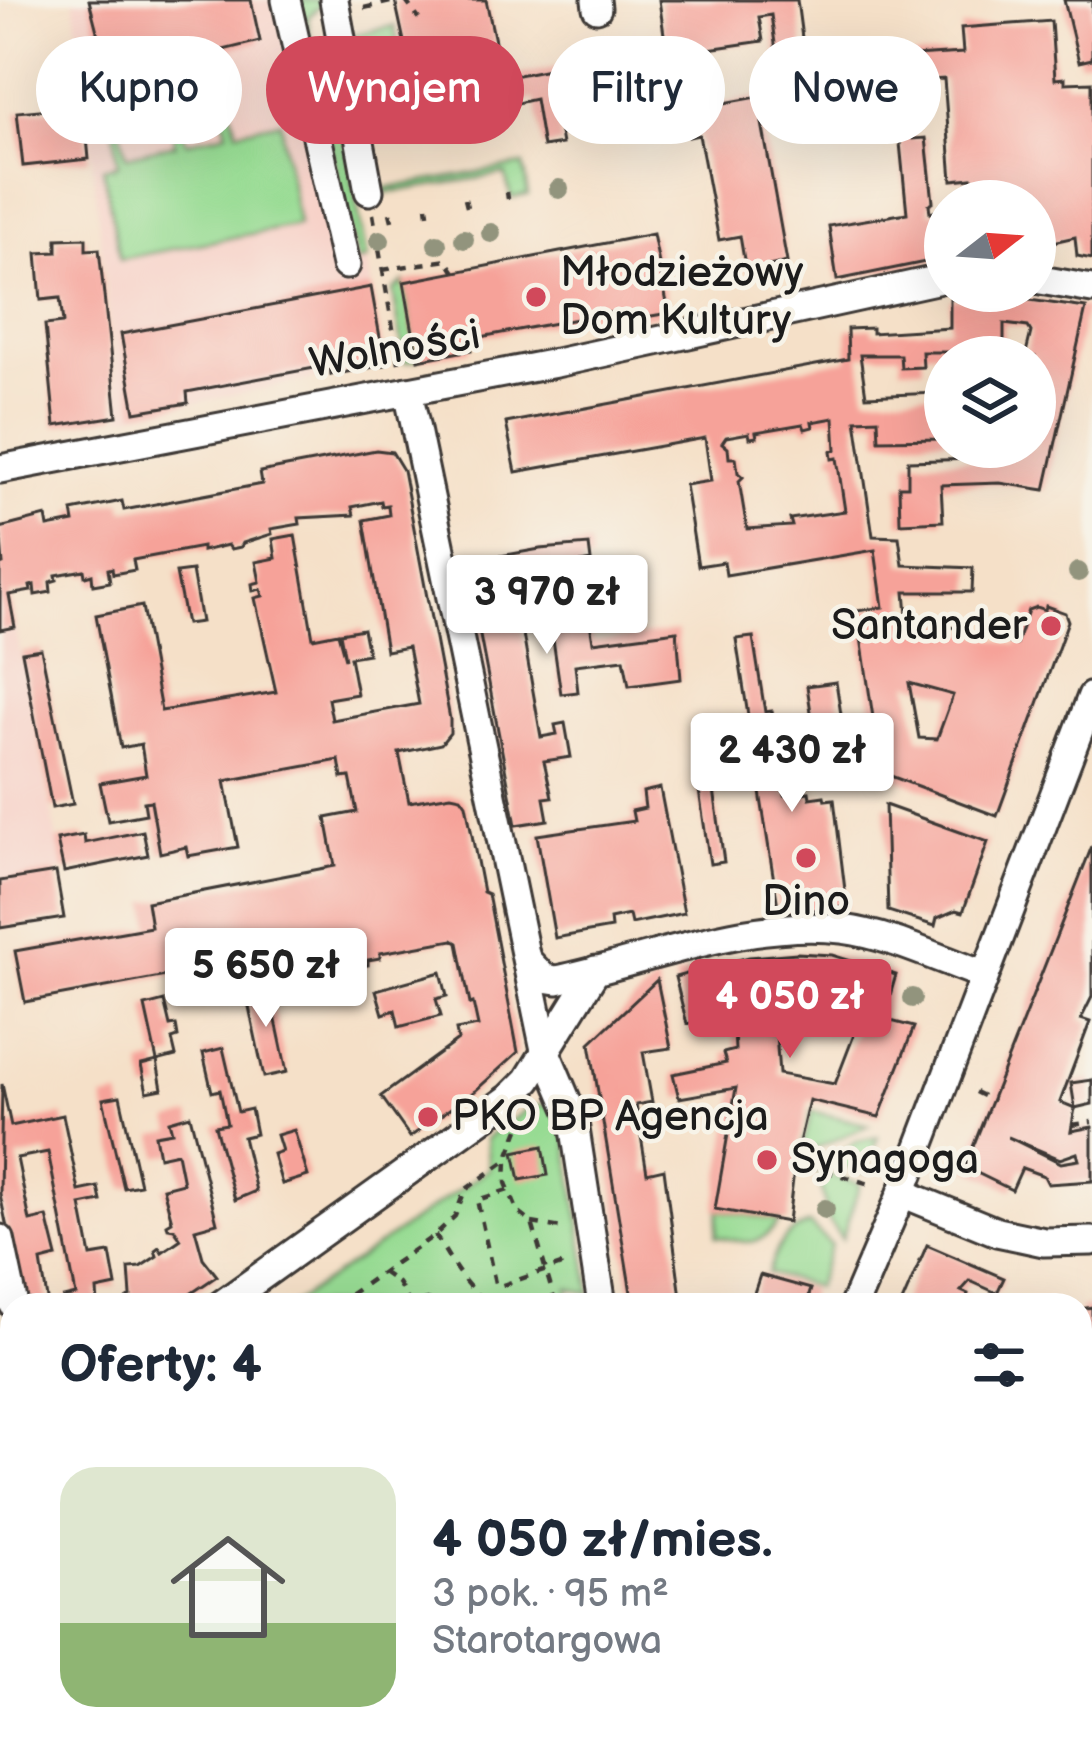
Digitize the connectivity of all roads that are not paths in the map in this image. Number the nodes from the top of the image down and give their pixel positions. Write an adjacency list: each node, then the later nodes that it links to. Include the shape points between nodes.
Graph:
1 (286, 0): 4 (street)
2 (335, 7): 3 (street)
3 (369, 191)
4 (346, 265)
5 (924, 283): 8 (street, Wolności, via 556,363)
6 (1056, 283): 7 (street)
7 (1092, 289)
8 (404, 379): 9 (street, Wolności); 11 (street)
9 (0, 469)
10 (1092, 696): 13 (street)
11 (527, 960): 12 (street, via 550,979); 14 (street)
12 (596, 970): 13 (street, via 806,928 868,934); 14 (street)
13 (984, 975): 15 (street)
14 (545, 1050): 19 (street, via 510,1099); 20 (street, via 573,1116)
15 (902, 1193): 17 (street, via 997,1232); 21 (street)
16 (0, 1239): 18 (street)
17 (1092, 1241)
18 (11, 1293)
19 (238, 1293)
20 (600, 1293)
21 (859, 1293)

